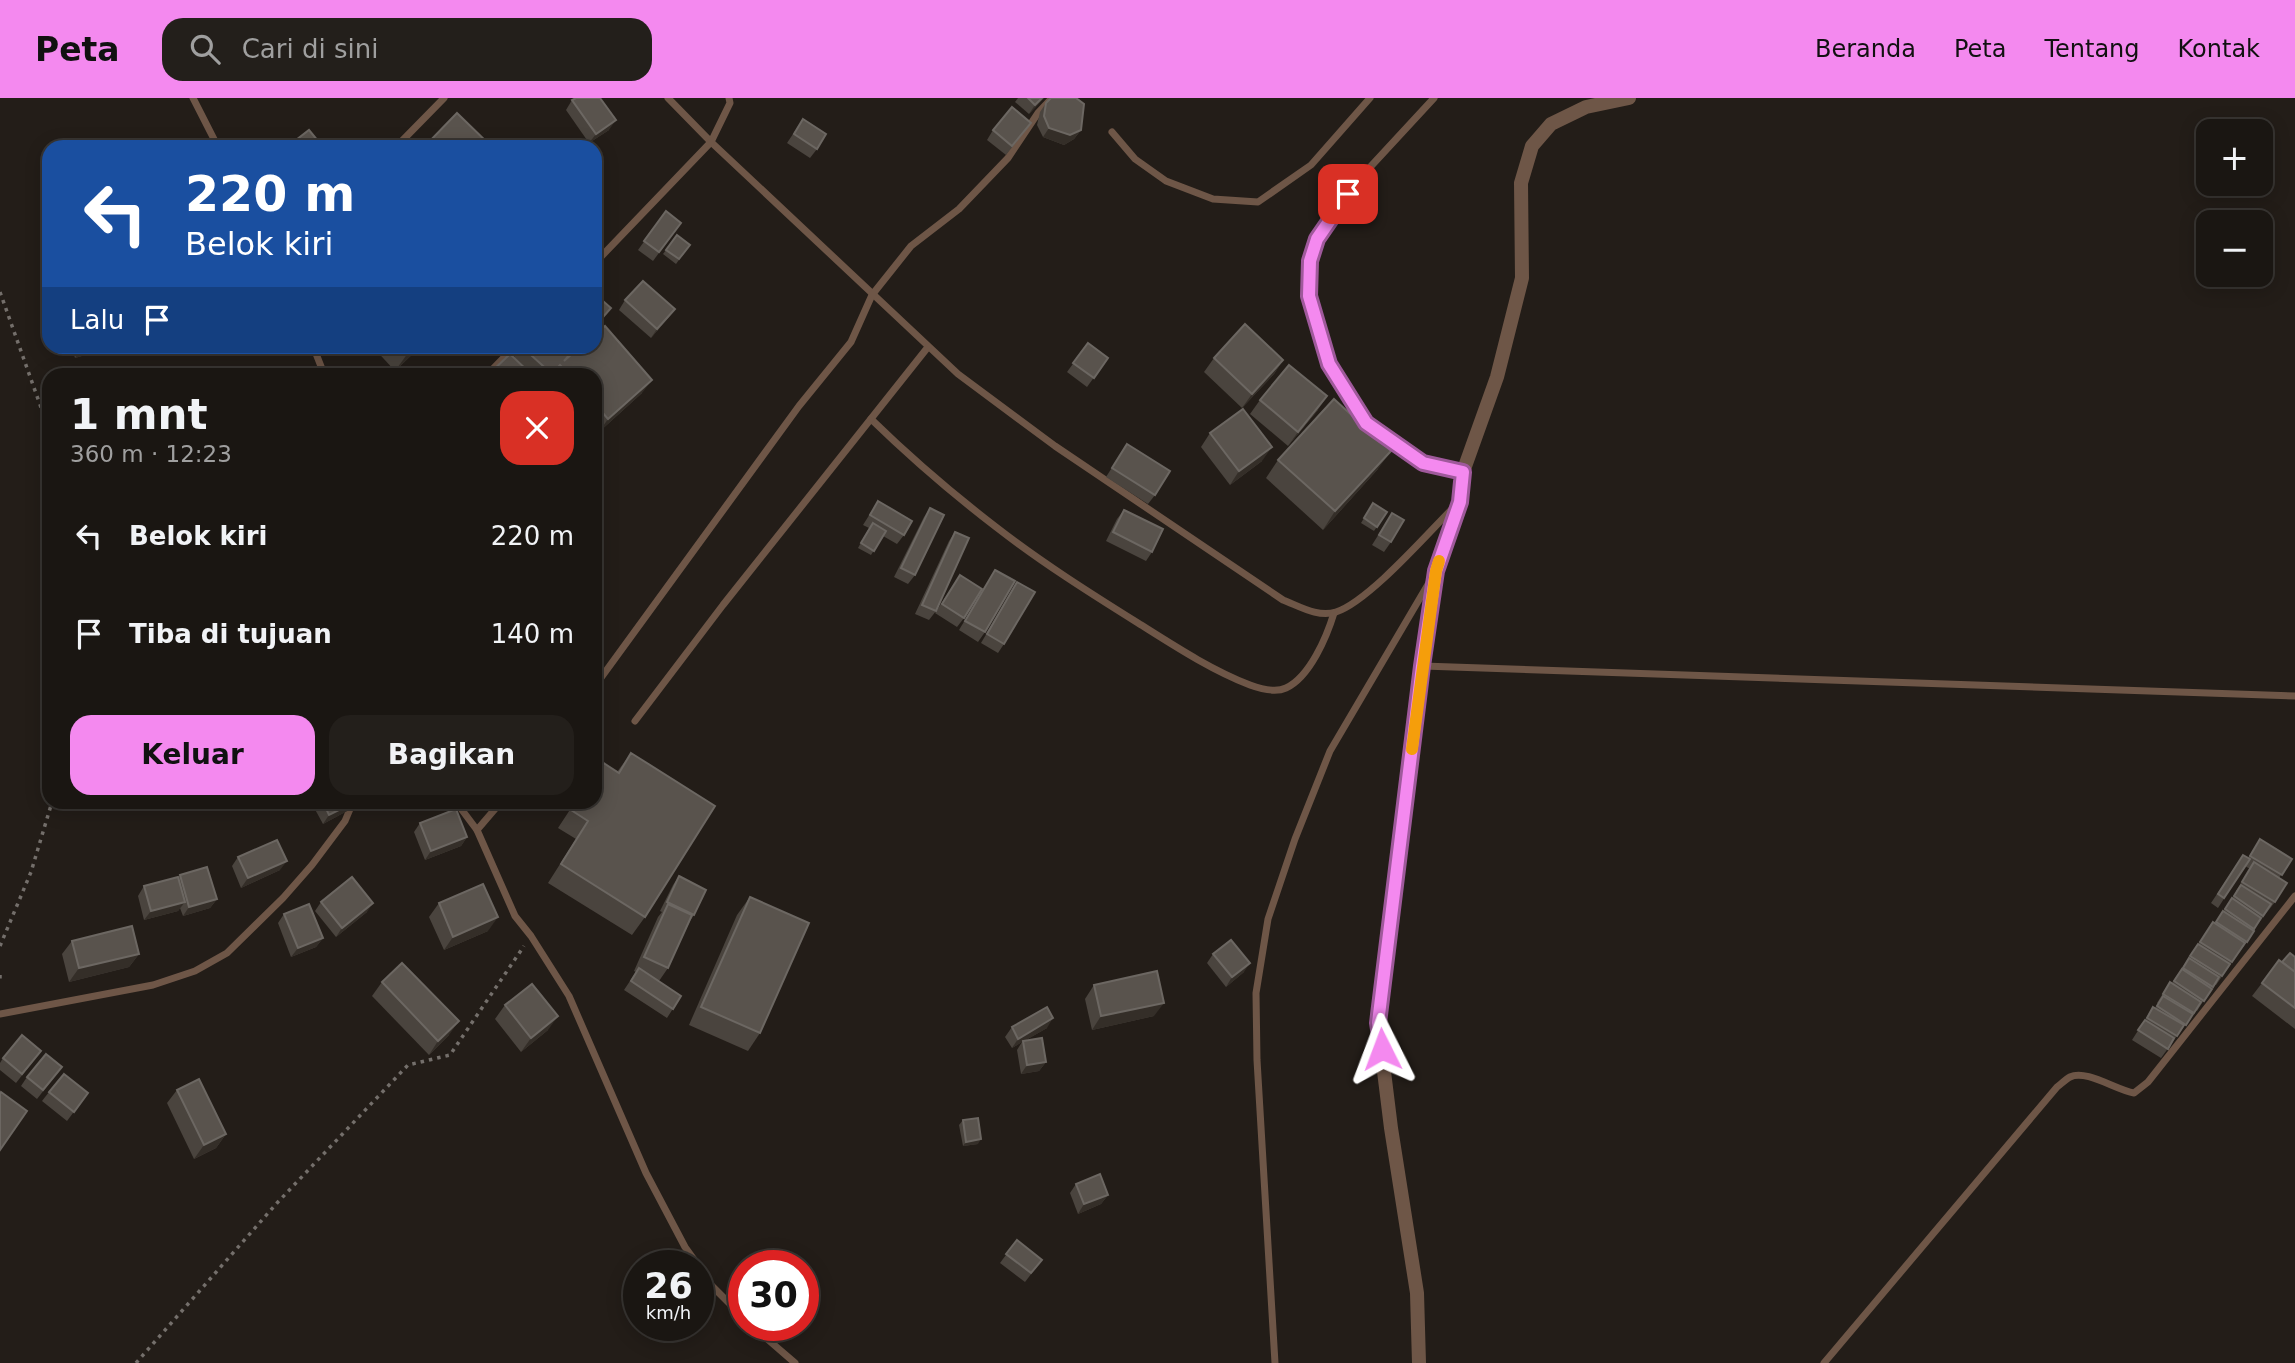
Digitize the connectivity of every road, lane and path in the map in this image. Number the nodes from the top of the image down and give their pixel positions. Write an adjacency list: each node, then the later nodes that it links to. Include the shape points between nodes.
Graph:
1 (192, 98): 10 (lane)
2 (444, 98): 11 (lane)
3 (668, 98): 12 (lane)
4 (729, 98): 12 (lane)
5 (1052, 98): 15 (lane, via 1008,158 959,209 911,246)
6 (1370, 98): 9 (lane, via 1311,165 1258,202 1213,200 1166,181 1135,159)
7 (1434, 98): 21 (lane, via 1361,177 1317,239 1310,261 1309,296 1329,364 1366,423 1423,463)
8 (1629, 98): 21 (street, via 1586,107 1551,124 1532,146 1521,183 1522,278 1497,377)
9 (1112, 132)
10 (214, 140)
11 (403, 140)
12 (711, 142): 13 (lane); 15 (lane)
13 (602, 256)
14 (0, 292): 19 (path)
15 (872, 295): 16 (lane); 26 (lane, via 851,342)
16 (928, 347): 20 (lane); 24 (lane, via 1055,446 1283,600 1312,612)
17 (507, 354): 18 (lane)
18 (494, 368)
19 (42, 409)
20 (871, 419): 24 (lane, via 985,519 1039,558 1171,643 1250,685 1286,688 1301,676 1317,655); 28 (lane)
21 (1463, 472): 22 (street)
22 (1460, 502): 23 (street); 24 (lane, via 1367,594)
23 (1436, 571): 25 (street); 46 (lane, via 1330,751 1268,919 1256,993 1257,1059)
24 (1334, 613)
25 (1422, 666): 27 (lane); 47 (street, via 1378,1023 1417,1293)
26 (602, 676)
27 (2295, 696)
28 (635, 722)
29 (50, 809): 36 (path, via 31,872)
30 (351, 809): 39 (lane, via 312,865 227,953 195,971 153,985)
31 (461, 809): 33 (lane)
32 (495, 809): 33 (lane)
33 (477, 830): 35 (lane, via 515,916)
34 (2295, 896): 48 (lane, via 2148,1082 2134,1093 2087,1076 2071,1076 2057,1087)
35 (531, 936): 40 (lane, via 569,996 646,1173); 44 (path, via 450,1055 408,1065 277,1203)
36 (0, 946)
37 (0, 975): 38 (path)
38 (0, 982)
39 (0, 1014)
40 (687, 1250)
41 (714, 1288): 42 (lane)
42 (728, 1302)
43 (770, 1341): 45 (lane)
44 (136, 1363)
45 (795, 1363)
46 (1275, 1363)
47 (1419, 1363)
48 (1824, 1363)

